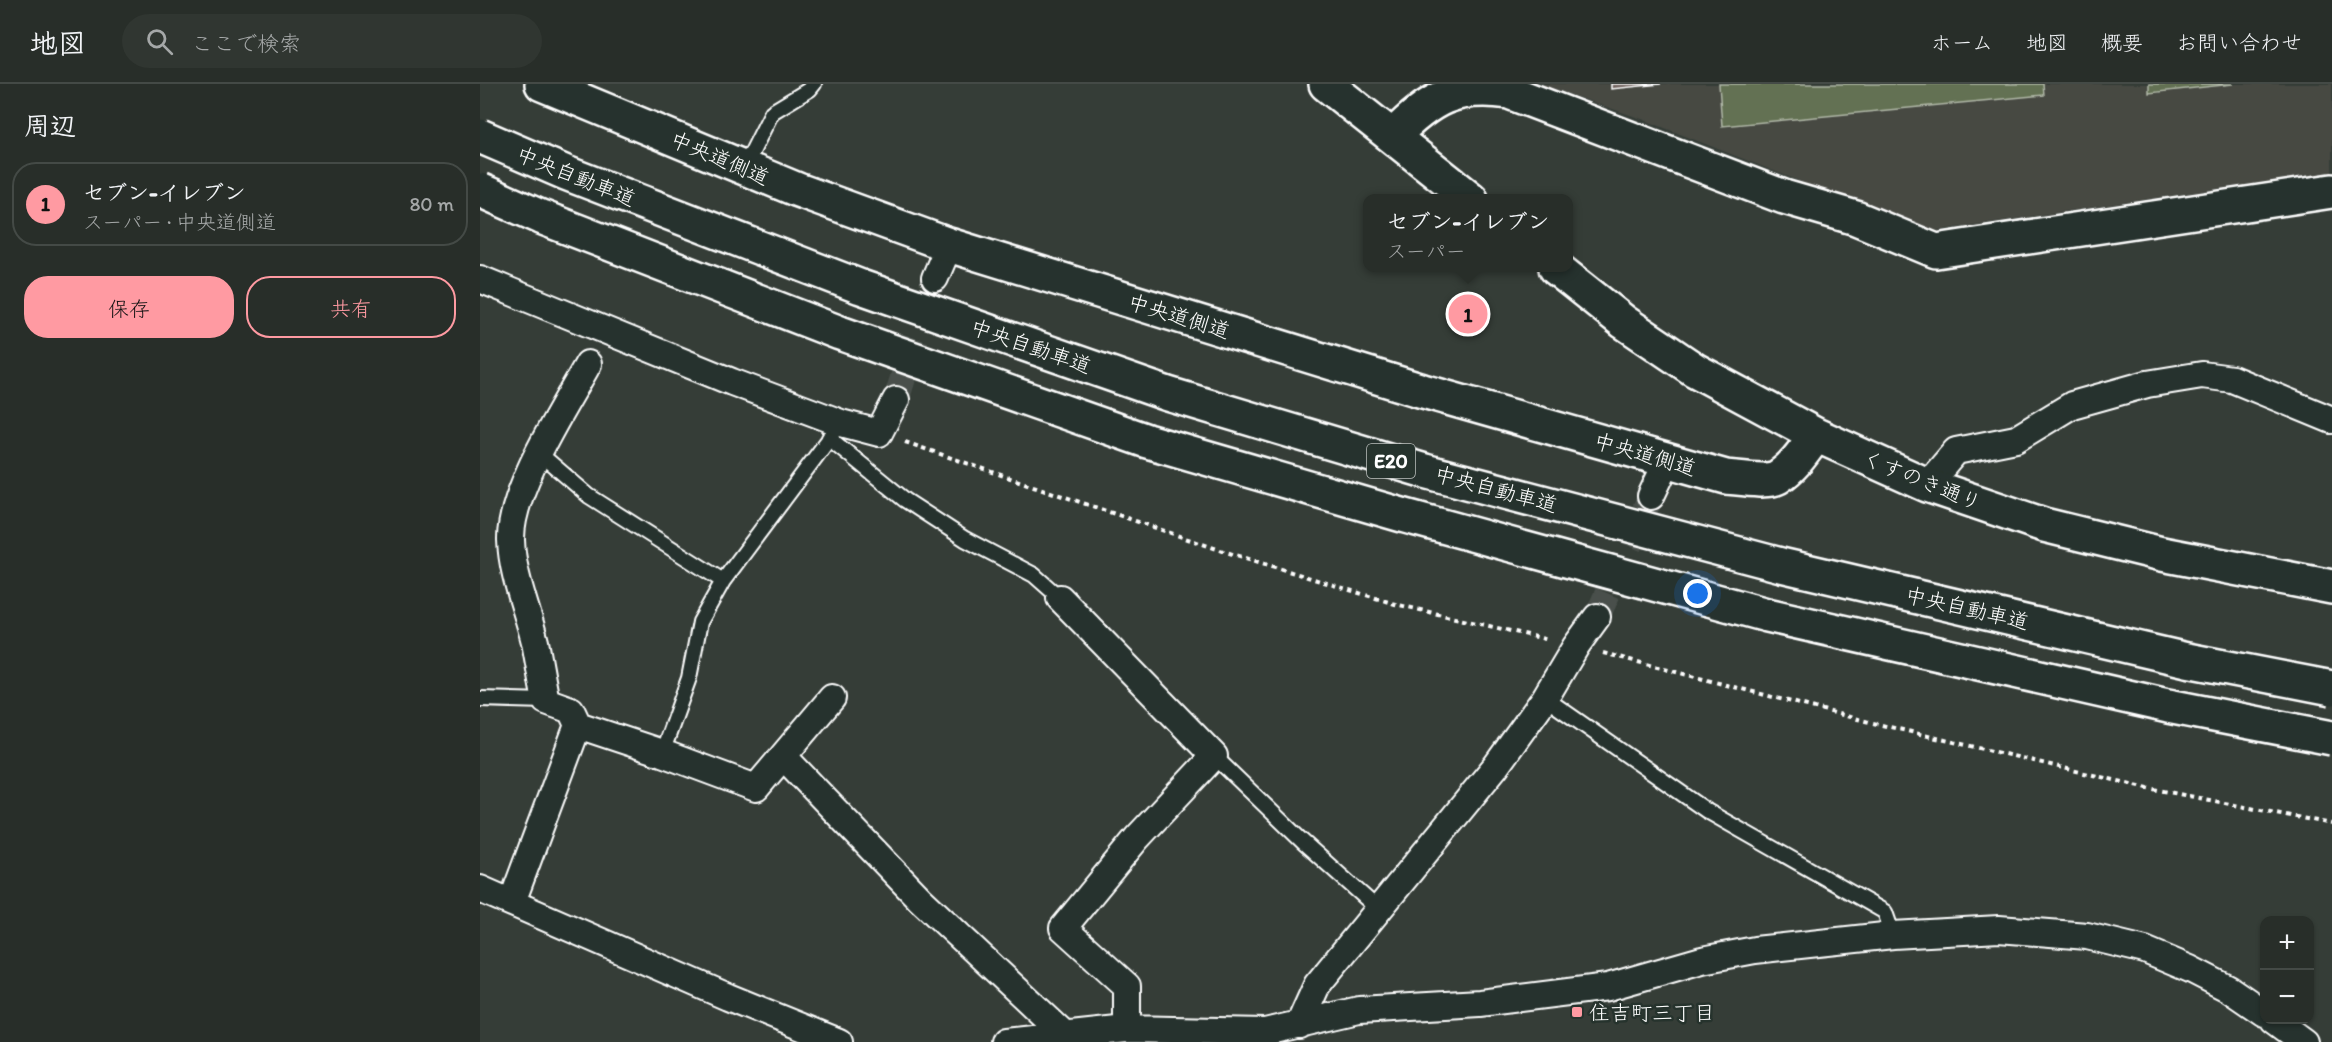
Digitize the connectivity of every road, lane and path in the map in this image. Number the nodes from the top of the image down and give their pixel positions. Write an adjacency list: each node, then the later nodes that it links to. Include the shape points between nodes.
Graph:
1 (542, 84): 6 (main road, 中央道側道)
2 (814, 84): 6 (lane, via 772,111)
3 (1326, 84): 5 (main road)
4 (480, 136): 27 (main road, 中央自動車道 / E20, bridge, via 566,174 861,287 1168,394 1414,467 1781,565 2187,660)
5 (1393, 136): 8 (main road, via 1418,111 1448,94 1488,88 1509,92 1936,251); 9 (main road)
6 (744, 168): 10 (main road, 中央道側道)
7 (480, 190): 33 (main road, E20, bridge, via 840,333 1158,444 1767,615 2168,706)
8 (2332, 191)
9 (1466, 194)
10 (949, 245): 12 (street); 20 (main road, 中央道側道, via 1423,391)
11 (1562, 272): 18 (main road, くすのき通り, via 1624,322 1695,370)
12 (935, 278)
13 (480, 279): 17 (street, via 722,378)
14 (588, 364): 19 (street)
15 (896, 400): 17 (street, via 879,434)
16 (2332, 420): 21 (street, via 2232,379 2202,375 2147,384 2072,405 2016,439 1956,451)
17 (835, 431): 23 (lane); 25 (lane, via 905,500 965,539 1034,575)
18 (1816, 435): 20 (main road, 中央道側道, via 1796,461 1776,478 1726,477); 21 (main road, くすのき通り)
19 (539, 453): 23 (lane, via 589,496); 31 (street, via 516,505 511,539)
20 (1668, 460): 22 (street)
21 (1927, 485): 24 (main road, くすのき通り, via 2044,525 2162,554)
22 (1651, 496)
23 (723, 581): 34 (lane, via 700,622 689,678)
24 (2332, 587)
25 (1060, 598): 36 (street)
26 (1597, 617): 29 (street)
27 (2332, 688)
28 (832, 698): 35 (street)
29 (1545, 698): 39 (street, via 1482,784); 40 (lane, via 1707,811 1885,912)
30 (480, 699): 31 (lane)
31 (546, 701): 32 (street, via 571,710)
32 (578, 725): 34 (street); 38 (street)
33 (2332, 738)
34 (662, 753): 35 (street, via 756,788)
35 (783, 756): 45 (street, via 920,899)
36 (1214, 756): 39 (lane); 44 (street, via 1137,838 1063,928 1127,986)
37 (480, 889): 38 (street)
38 (512, 903): 48 (street)
39 (1378, 909): 43 (street, via 1317,985)
40 (1893, 935): 41 (street, via 1999,929 2087,936 2145,950 2190,969); 43 (street, via 1755,950 1702,960 1608,987 1480,1003 1359,1010)
41 (2260, 1010)
42 (2279, 1024): 50 (street)
43 (1299, 1025): 46 (street)
44 (1127, 1029): 45 (street); 46 (street)
45 (1066, 1036): 47 (street)
46 (1264, 1037)
47 (1036, 1041): 49 (street)
48 (839, 1042)
49 (1004, 1042)
50 (2304, 1042)

